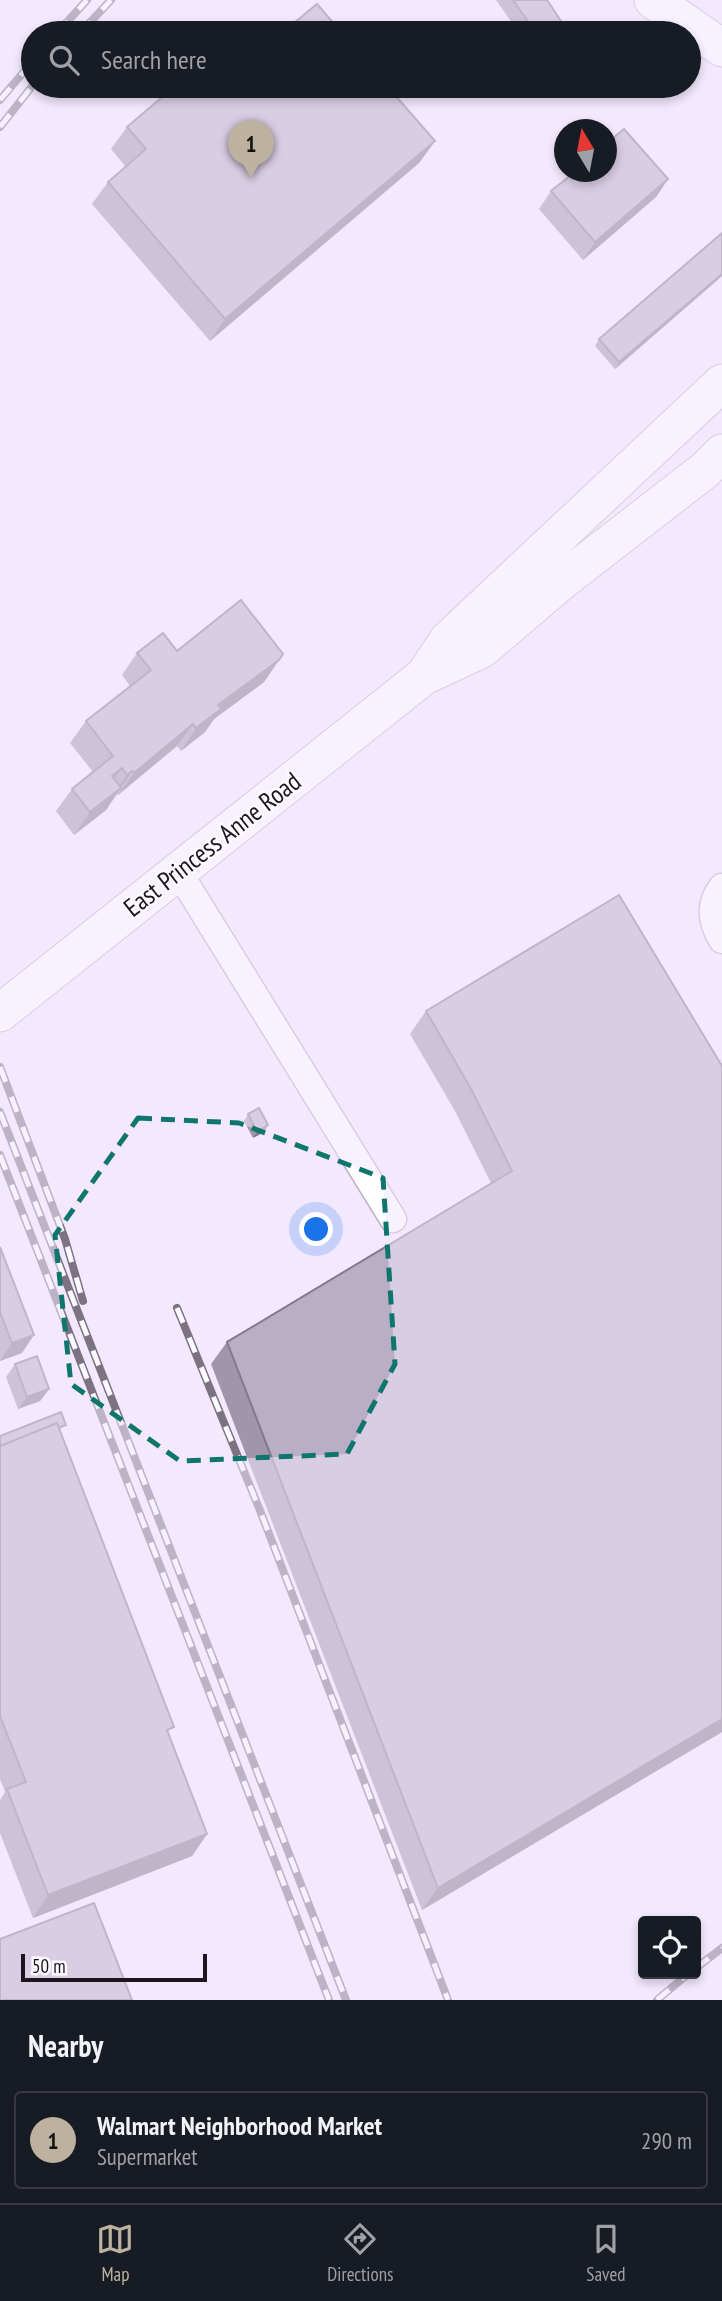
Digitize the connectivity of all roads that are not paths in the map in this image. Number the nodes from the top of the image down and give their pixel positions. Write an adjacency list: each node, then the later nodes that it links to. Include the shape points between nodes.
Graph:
1 (653, 0): 2 (main road)
2 (683, 21)
3 (701, 33): 4 (main road)
4 (722, 48)
5 (722, 383): 7 (main road, East Princess Anne Road, via 448,640)
6 (722, 453): 7 (main road, East Princess Anne Road, via 482,649)
7 (424, 676): 8 (main road, East Princess Anne Road)
8 (178, 871): 11 (main road, East Princess Anne Road); 12 (street)
9 (722, 887): 10 (street, via 712,913)
10 (722, 940)
11 (0, 1013)
12 (393, 1219)

